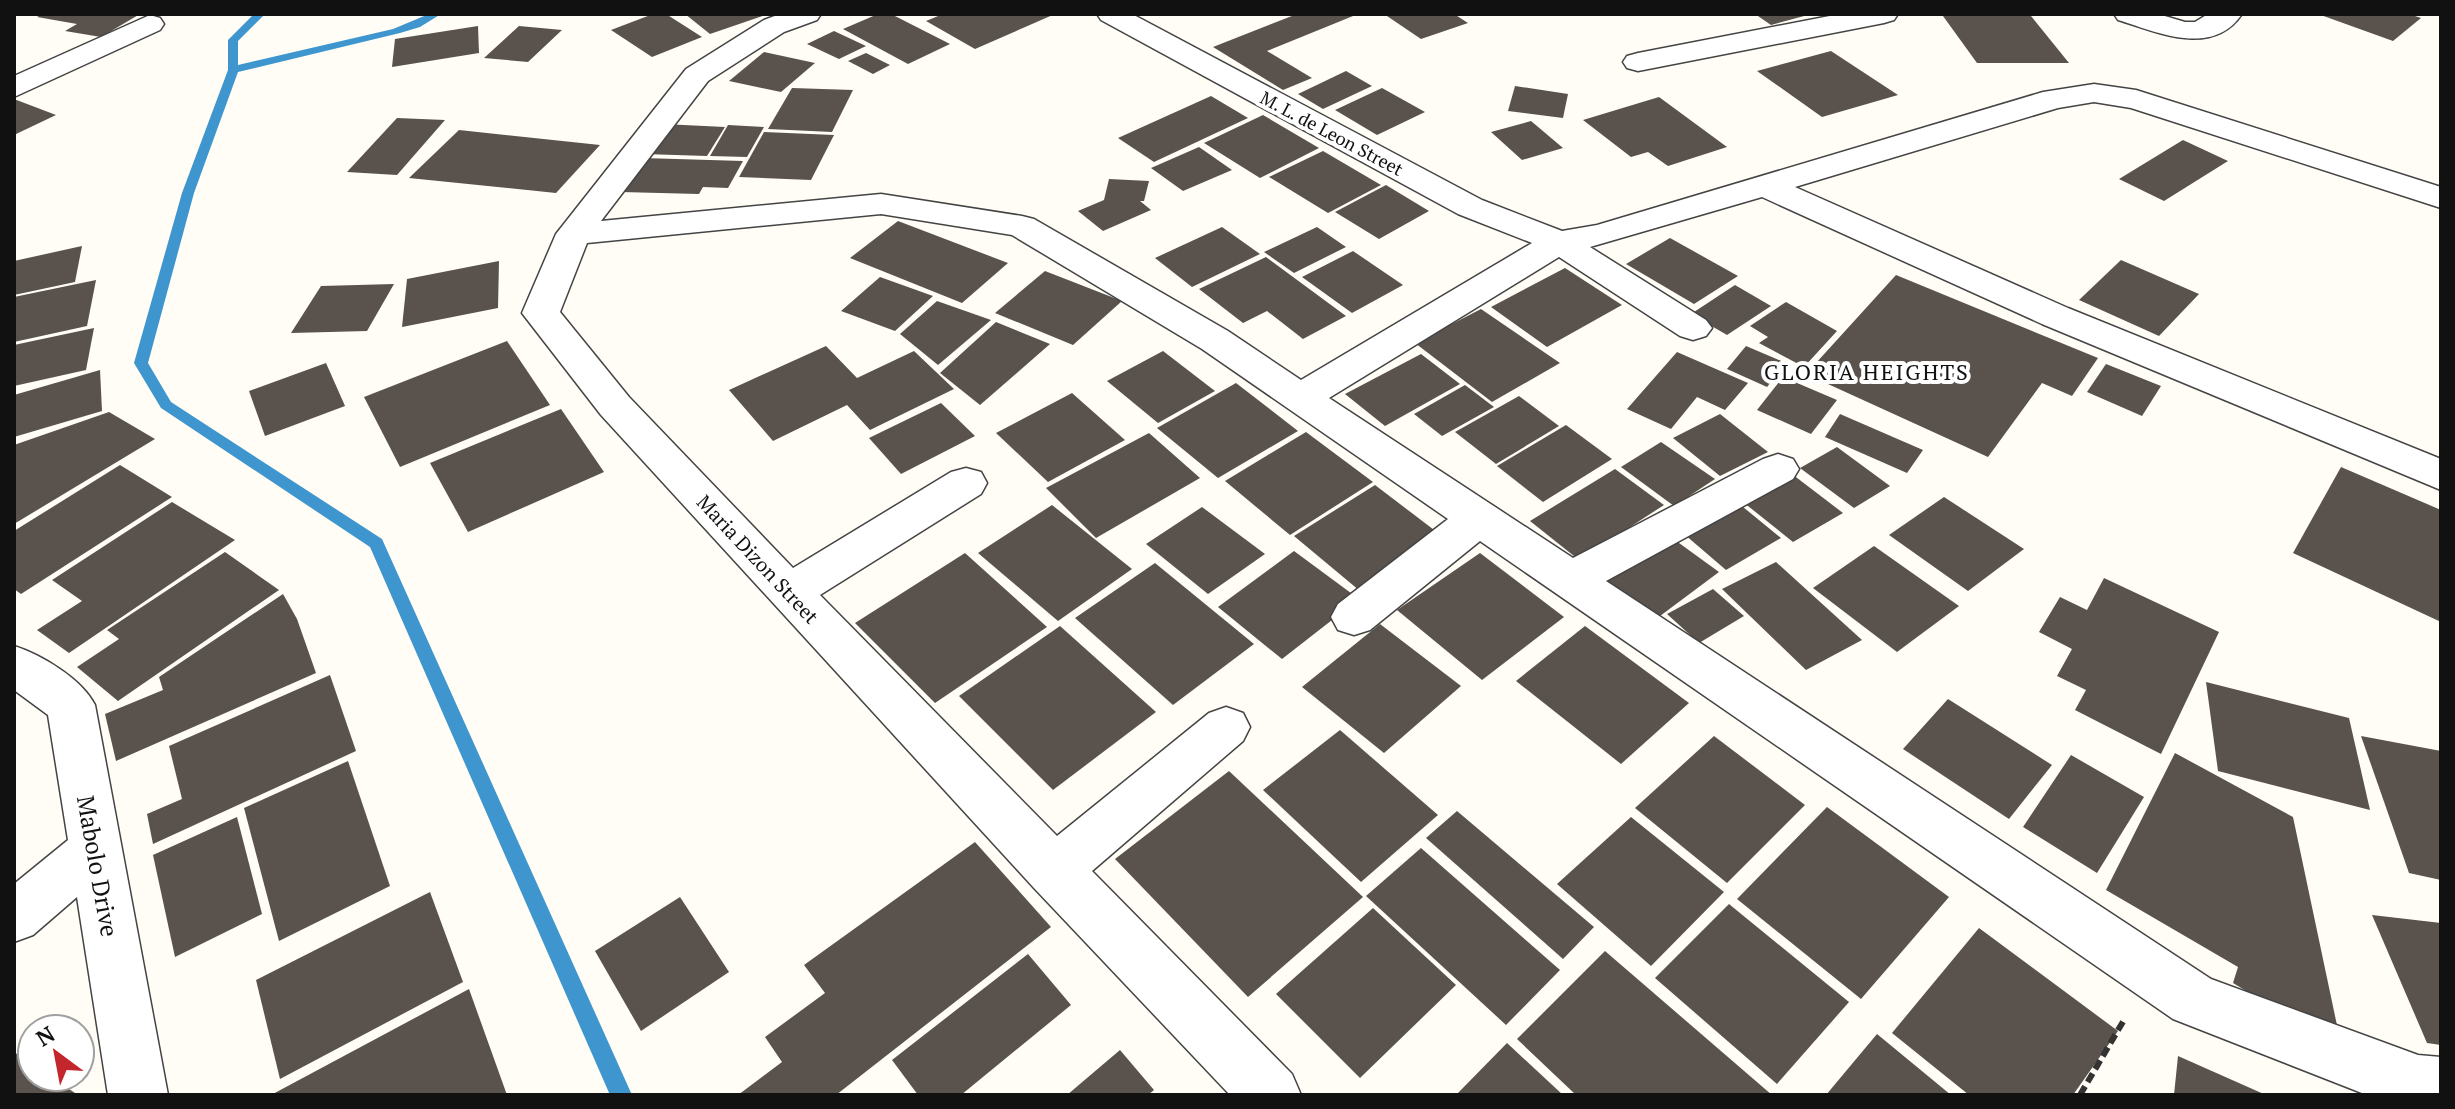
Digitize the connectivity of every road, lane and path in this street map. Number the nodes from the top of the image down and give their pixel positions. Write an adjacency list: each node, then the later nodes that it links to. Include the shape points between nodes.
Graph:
1 (807, 14): 11 (street, Maria Dizon Street, via 774,26 697,75)
2 (1111, 14): 12 (street, M. L. de Leon Street, via 1470,207)
3 (1884, 14): 7 (street)
4 (2128, 14): 5 (street, via 2183,31 2201,30)
5 (2228, 14)
6 (150, 24): 8 (street)
7 (1638, 62)
8 (14, 88)
9 (1765, 186): 10 (street, via 2054,99 2094,93 2136,99); 12 (street); 16 (street, via 2055,316)
10 (2441, 198)
11 (573, 234): 14 (street, via 881,204 1022,226 1215,340); 20 (street, Maria Dizon Street, via 541,313 615,406)
12 (1559, 242): 13 (street, M. L. de Leon Street); 14 (street)
13 (1693, 328)
14 (1300, 398): 18 (street)
15 (1778, 469): 19 (street)
16 (2441, 475)
17 (966, 483): 20 (street)
18 (1479, 518): 19 (street); 21 (street)
19 (1572, 579): 27 (street)
20 (789, 592): 25 (street, Maria Dizon Street)
21 (1354, 617)
22 (14, 665): 24 (street, Mabolo Drive, via 71,705)
23 (1226, 727): 25 (street)
24 (94, 850): 26 (street); 29 (street, Mabolo Drive)
25 (1053, 871): 30 (street, Maria Dizon Street)
26 (14, 917)
27 (2152, 971): 28 (street, via 2193,1000 2418,1085); 31 (path)
28 (2441, 1087)
29 (138, 1095)
30 (1271, 1095)
31 (2080, 1095)

